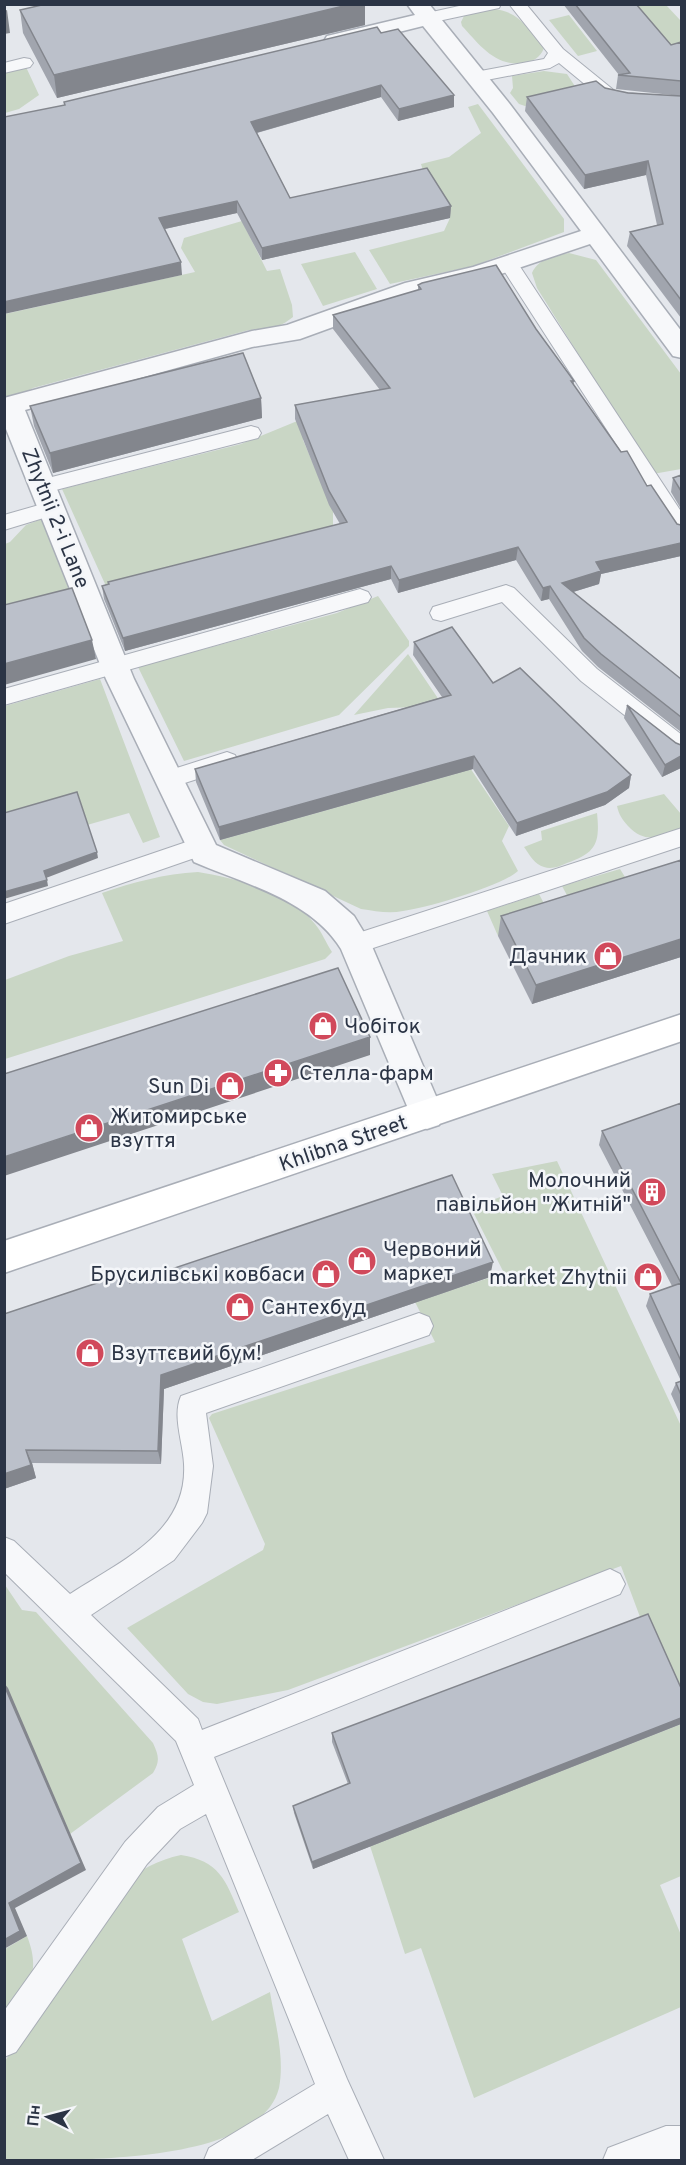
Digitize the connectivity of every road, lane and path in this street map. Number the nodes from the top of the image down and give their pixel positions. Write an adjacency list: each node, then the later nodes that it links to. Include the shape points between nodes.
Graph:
1 (493, 4): 3 (lane)
2 (517, 4): 5 (lane)
3 (423, 11): 4 (street); 8 (street)
4 (316, 46)
5 (557, 53): 8 (lane, via 550,63); 9 (lane, via 610,96)
6 (24, 63): 7 (lane)
7 (4, 68)
8 (476, 77): 10 (street)
9 (681, 103)
10 (595, 235): 11 (street, Zhytnii 2-i Lane); 12 (street)
11 (508, 264): 14 (street, Zhytnii 2-i Lane, via 414,289 291,333 252,339 10,405); 16 (lane)
12 (681, 350)
13 (252, 432): 14 (lane)
14 (48, 497): 15 (lane); 19 (street, Zhytnii 2-i Lane)
15 (4, 523)
16 (681, 530)
17 (360, 597): 19 (lane)
18 (441, 613): 21 (lane, via 506,593 590,675)
19 (114, 665): 20 (lane); 23 (street, Zhytnii 2-i Lane)
20 (4, 697)
21 (681, 748)
22 (251, 754): 23 (lane)
23 (169, 779): 25 (street, Zhytnii 2-i Lane)
24 (681, 837): 27 (lane)
25 (201, 846): 26 (lane); 27 (street, Zhytnii 2-i Lane, via 205,854 314,900 344,925)
26 (4, 914)
27 (355, 944): 29 (street, Zhytnii 2-i Lane)
28 (681, 1027): 29 (street, Khlibna Street)
29 (427, 1114): 30 (street, Khlibna Street)
30 (4, 1257)
31 (419, 1326): 34 (lane, via 191,1405 199,1466 192,1514 164,1550)
32 (7, 1557): 34 (lane)
33 (610, 1584): 35 (lane)
34 (68, 1613): 35 (lane, via 187,1730)
35 (194, 1749): 36 (lane)
36 (212, 1792): 37 (lane, via 169,1818 136,1853); 38 (lane)
37 (4, 2040)
38 (335, 2091): 40 (lane); 41 (lane)
39 (681, 2143): 42 (lane, via 666,2143)
40 (221, 2160)
41 (367, 2160)
42 (620, 2160)

